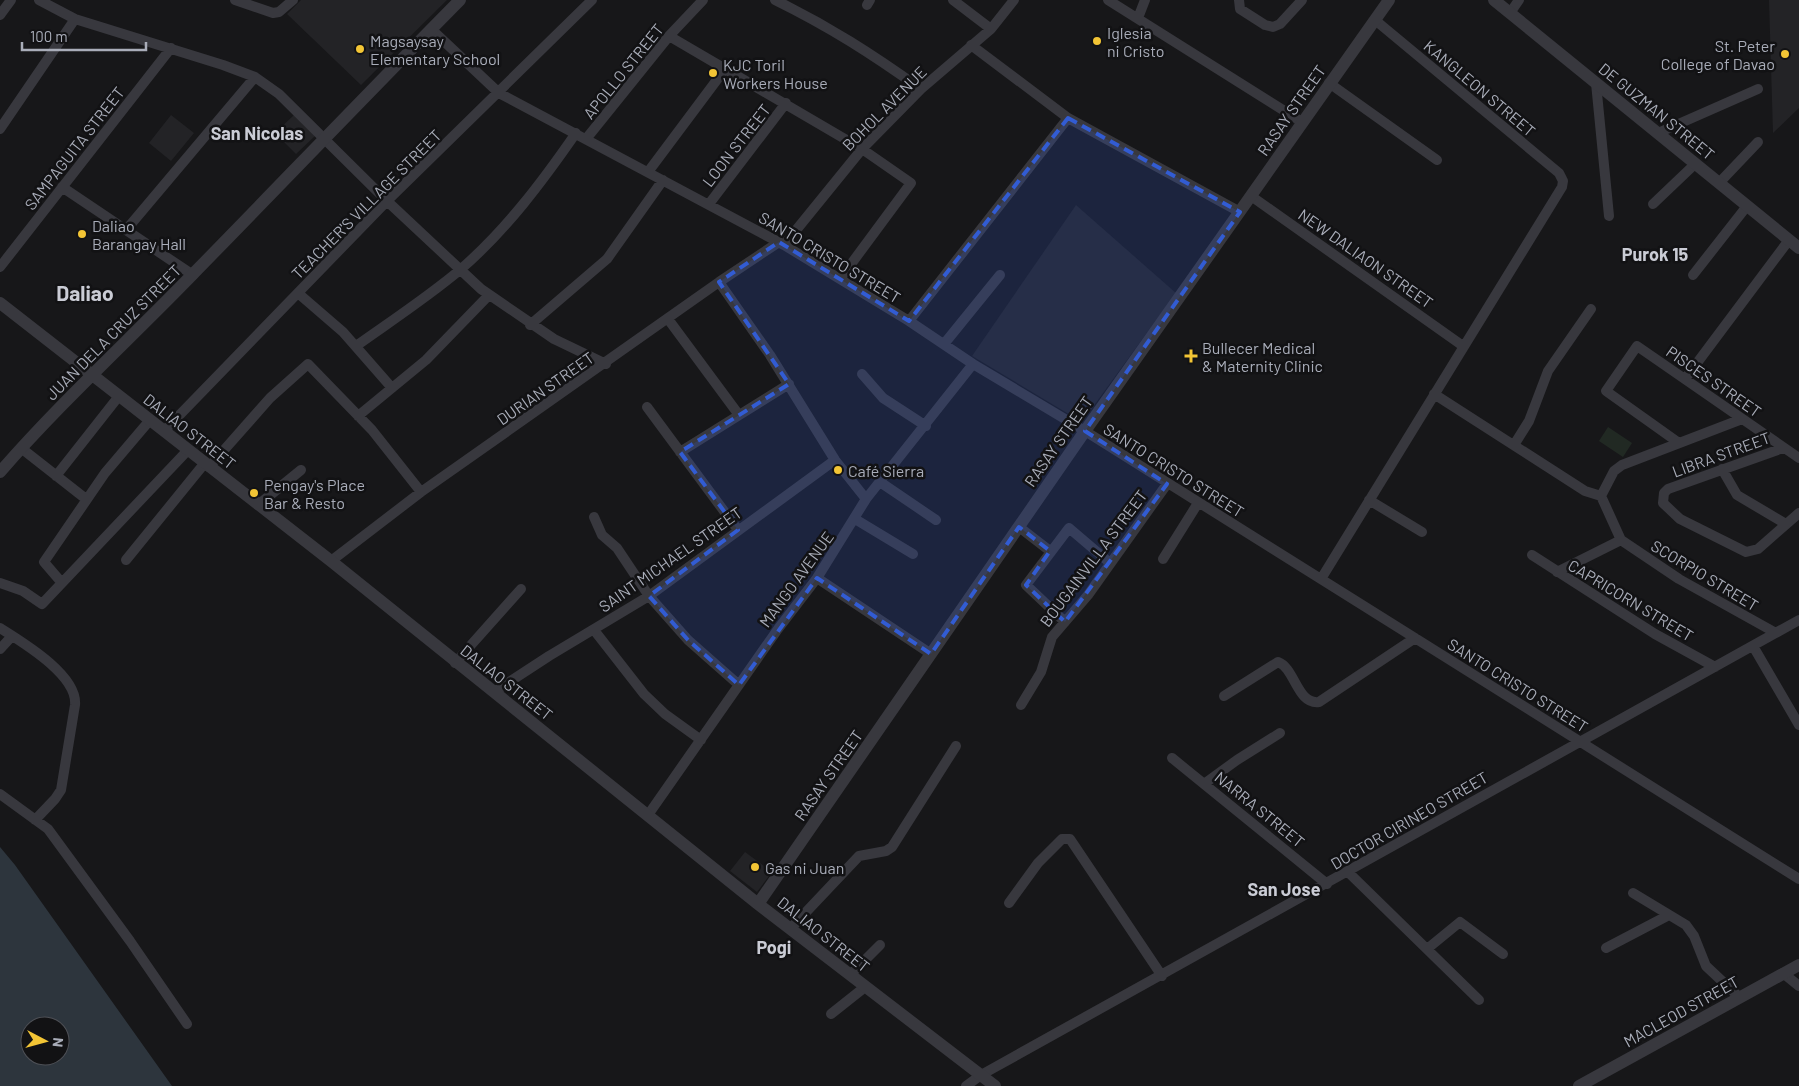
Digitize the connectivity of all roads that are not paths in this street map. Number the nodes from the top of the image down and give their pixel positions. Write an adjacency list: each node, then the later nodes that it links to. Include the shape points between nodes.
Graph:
1 (11, 0): 19 (street)
2 (39, 0): 21 (street)
3 (235, 0): 4 (street, via 272,13 284,10)
4 (293, 0)
5 (460, 0): 23 (street, JUAN DELA CRUZ STREET)
6 (592, 0): 34 (street, TEACHER'S VILLAGE STREET)
7 (703, 0): 25 (street, APOLLO STREET)
8 (776, 0): 32 (street, via 870,52)
9 (953, 0): 24 (street)
10 (1014, 0): 24 (street, BOHOL AVENUE)
11 (1108, 0): 20 (street)
12 (1145, 0): 20 (street)
13 (1239, 0): 14 (street, via 1238,6 1242,10 1273,27 1280,24)
14 (1302, 0)
15 (1389, 0): 22 (street, RASAY STREET)
16 (1494, 0): 18 (street, DE GUZMAN STREET)
17 (1519, 0): 18 (street)
18 (1510, 13): 31 (street, DE GUZMAN STREET)
19 (0, 15)
20 (1138, 18): 37 (street)
21 (75, 19): 27 (street); 38 (street)
22 (1374, 20): 30 (street, RASAY STREET); 77 (street, KANGLEON STREET, via 1561,175 1563,181 1533,237)
23 (431, 29): 34 (street, SANTO CRISTO STREET); 41 (street, JUAN DELA CRUZ STREET)
24 (991, 29): 26 (street, BOHOL AVENUE)
25 (669, 36): 28 (street); 42 (street, APOLLO STREET)
26 (971, 45): 32 (street, BOHOL AVENUE); 36 (street)
27 (171, 48): 29 (street); 50 (street, SAMPAGUITA STREET)
28 (725, 69): 35 (street); 47 (street)
29 (255, 77): 41 (street, via 279,94); 58 (street)
30 (1329, 83): 37 (street, RASAY STREET); 45 (street)
31 (1596, 83): 40 (street, DE GUZMAN STREET); 57 (street)
32 (921, 89): 44 (street, BOHOL AVENUE)
33 (1758, 89): 40 (street)
34 (499, 93): 39 (street, SANTO CRISTO STREET); 52 (street, TEACHER'S VILLAGE STREET)
35 (786, 103): 44 (street); 53 (street, LOON STREET)
36 (1068, 118): 56 (street); 73 (street)
37 (1302, 122): 51 (street, RASAY STREET)
38 (0, 129)
39 (576, 133): 42 (street, SANTO CRISTO STREET); 62 (street, via 522,207)
40 (1658, 133): 46 (street, DE GUZMAN STREET)
41 (324, 138): 52 (street); 63 (street, JUAN DELA CRUZ STREET)
42 (586, 140): 47 (street, SANTO CRISTO STREET)
43 (1758, 142): 49 (street)
44 (862, 149): 59 (street, BOHOL AVENUE); 66 (street, via 911,183)
45 (1437, 160)
46 (1695, 164): 49 (street, DE GUZMAN STREET); 54 (street)
47 (648, 172): 48 (street, SANTO CRISTO STREET)
48 (663, 180): 53 (street, SANTO CRISTO STREET); 74 (street, via 607,258)
49 (1719, 183): 55 (street, DE GUZMAN STREET)
50 (62, 187): 58 (street); 61 (street, SAMPAGUITA STREET)
51 (1251, 196): 56 (street, RASAY STREET); 77 (street, NEW DALIAON STREET)
52 (387, 201): 62 (street); 68 (street, TEACHER'S VILLAGE STREET)
53 (709, 204): 59 (street, SANTO CRISTO STREET)
54 (1654, 204)
55 (1747, 206): 60 (street, DE GUZMAN STREET); 65 (street)
56 (1240, 212): 94 (street, RASAY STREET)
57 (1610, 216)
58 (126, 230): 63 (street)
59 (782, 244): 66 (street, SANTO CRISTO STREET); 67 (street, DURIAN STREET)
60 (1794, 244): 82 (street)
61 (0, 267)
62 (460, 270): 69 (street); 76 (street)
63 (193, 275): 81 (street, JUAN DELA CRUZ STREET)
64 (1000, 275): 75 (street)
65 (1692, 275)
66 (840, 279): 73 (street, SANTO CRISTO STREET)
67 (718, 282): 72 (street, DURIAN STREET); 83 (street)
68 (299, 294): 76 (street); 93 (street, TEACHER'S VILLAGE STREET)
69 (489, 295): 74 (street); 84 (street, via 426,360)
70 (0, 302): 81 (street, DALIAO STREET)
71 (1591, 310): 96 (street, via 1548,371 1529,420)
72 (668, 319): 78 (street, DURIAN STREET); 88 (street)
73 (909, 321): 75 (street, SANTO CRISTO STREET)
74 (530, 325): 78 (street)
75 (944, 344): 79 (street, SANTO CRISTO STREET)
76 (356, 346): 84 (street)
77 (1463, 346): 85 (street)
78 (606, 364): 110 (street, DURIAN STREET)
79 (973, 364): 92 (street, MANGO AVENUE); 94 (street, SANTO CRISTO STREET)
80 (862, 374): 92 (street, via 883,398)
81 (92, 375): 86 (street, DALIAO STREET); 97 (street, JUAN DELA CRUZ STREET)
82 (1685, 379): 90 (street, PISCES STREET); 95 (street, PISCES STREET, via 1637,346 1606,391)
83 (789, 384): 88 (street); 102 (street)
84 (392, 388): 89 (street)
85 (1434, 394): 96 (street); 114 (street)
86 (119, 396): 91 (street, DALIAO STREET); 107 (street)
87 (646, 407): 100 (street)
88 (740, 414): 100 (street)
89 (358, 416): 103 (street, via 308,364 270,398); 110 (street)
90 (1742, 419): 95 (street); 98 (street, PISCES STREET)
91 (150, 420): 93 (street, DALIAO STREET); 112 (street)
92 (926, 426): 108 (street, MANGO AVENUE)
93 (164, 431): 99 (street, DALIAO STREET)
94 (1085, 431): 109 (street, SANTO CRISTO STREET); 122 (street, RASAY STREET)
95 (1679, 443): 111 (street, via 1618,467)
96 (1514, 445): 111 (street, via 1585,491)
97 (21, 448): 106 (street, JUAN DELA CRUZ STREET); 107 (street)
98 (1783, 448): 101 (street, PISCES STREET); 104 (street, LIBRA STREET)
99 (188, 450): 103 (street, DALIAO STREET); 137 (street)
100 (680, 452): 123 (street)
101 (1799, 458)
102 (834, 460): 113 (street); 123 (street, SAINT MICHAEL STREET)
103 (207, 465): 116 (street, DALIAO STREET); 130 (street)
104 (1722, 469): 121 (street, via 1737,495); 121 (street, LIBRA STREET, via 1668,490 1662,503 1692,526 1742,551 1758,549)
105 (301, 470): 116 (street)
106 (0, 472)
107 (56, 476): 112 (street)
108 (880, 482): 113 (street, MANGO AVENUE); 120 (street)
109 (1167, 484): 115 (street, SANTO CRISTO STREET); 132 (street, BOUGAINVILLA STREET)
110 (421, 492): 131 (street, DURIAN STREET)
111 (1602, 496): 125 (street)
112 (86, 499): 137 (street, via 44,562)
113 (866, 499): 119 (street, MANGO AVENUE)
114 (1369, 500): 124 (street); 135 (street)
115 (1198, 503): 129 (street); 135 (street, SANTO CRISTO STREET)
116 (258, 506): 131 (street, DALIAO STREET)
117 (1799, 513): 121 (street)
118 (594, 517): 139 (street, via 602,535 617,548)
119 (854, 519): 127 (street); 134 (street, MANGO AVENUE)
120 (936, 520)
121 (1786, 524)
122 (1019, 527): 126 (street); 149 (street, RASAY STREET)
123 (738, 530): 139 (street, SAINT MICHAEL STREET)
124 (1422, 532)
125 (1621, 540): 133 (street); 144 (street, SCORPIO STREET, via 1702,593)
126 (1050, 551): 132 (street, via 1069,528); 141 (street, via 1026,585)
127 (913, 554)
128 (1532, 555): 133 (street, CAPRICORN STREET)
129 (1163, 559)
130 (126, 560)
131 (331, 561): 150 (street, DALIAO STREET)
132 (1110, 564): 141 (street, BOUGAINVILLA STREET)
133 (1557, 572): 151 (street, CAPRICORN STREET)
134 (817, 578): 149 (street); 152 (street, MANGO AVENUE)
135 (1321, 578): 146 (street, SANTO CRISTO STREET)
136 (0, 583): 137 (street, via 42,604)
137 (62, 583)
138 (521, 589): 150 (street)
139 (649, 596): 143 (street, SAINT MICHAEL STREET); 152 (street, via 688,640)
140 (1799, 620): 144 (street, DOCTOR CIRINEO STREET)
141 (1065, 622): 155 (street, BOUGAINVILLA STREET, via 1052,637 1041,672)
142 (0, 628): 145 (street)
143 (594, 630): 153 (street, SAINT MICHAEL STREET); 158 (street, via 644,694)
144 (1776, 633): 147 (street, DOCTOR CIRINEO STREET)
145 (12, 636): 148 (street); 165 (street, via 66,679 75,700 61,790)
146 (1415, 638): 154 (street, via 1318,702 1311,702 1304,696 1284,665 1278,662); 159 (street, SANTO CRISTO STREET)
147 (1753, 646): 151 (street, DOCTOR CIRINEO STREET); 156 (street)
148 (0, 649)
149 (931, 654): 171 (street, RASAY STREET)
150 (455, 663): 153 (street, DALIAO STREET)
151 (1715, 667): 159 (street, DOCTOR CIRINEO STREET)
152 (739, 685): 158 (street, MANGO AVENUE)
153 (494, 692): 164 (street, DALIAO STREET)
154 (1224, 696)
155 (1021, 705)
156 (1799, 725)
157 (1280, 733): 162 (street)
158 (701, 740): 164 (street, MANGO AVENUE)
159 (1579, 741): 166 (street, DOCTOR CIRINEO STREET); 167 (street, SANTO CRISTO STREET)
160 (956, 746): 173 (street, via 892,847 859,856)
161 (1172, 758): 162 (street, NARRA STREET)
162 (1204, 784): 168 (street, NARRA STREET)
163 (0, 794): 165 (street)
164 (648, 815): 171 (street, DALIAO STREET)
165 (35, 820): 187 (street, via 48,829)
166 (1348, 872): 168 (street, DOCTOR CIRINEO STREET); 176 (street)
167 (1799, 879)
168 (1327, 884): 181 (street, DOCTOR CIRINEO STREET)
169 (1633, 893): 172 (street)
170 (1009, 903): 181 (street, via 1038,863 1062,839 1070,839)
171 (758, 904): 173 (street, DALIAO STREET)
172 (1669, 915): 175 (street); 184 (street, via 1690,929 1706,966)
173 (790, 929): 180 (street, DALIAO STREET)
174 (880, 944): 180 (street)
175 (1606, 948)
176 (1427, 949): 177 (street, via 1460,922); 185 (street)
177 (1503, 954)
178 (1799, 965): 179 (street, MACLEOD STREET)
179 (1783, 973): 182 (street); 184 (street, MACLEOD STREET)
180 (850, 975): 183 (street, DALIAO STREET)
181 (1162, 976): 188 (street, DOCTOR CIRINEO STREET)
182 (1799, 986)
183 (865, 987): 186 (street); 188 (street, DALIAO STREET)
184 (1739, 997): 191 (street, MACLEOD STREET)
185 (1479, 1000)
186 (831, 1014)
187 (186, 1024)
188 (981, 1075): 189 (street, DOCTOR CIRINEO STREET); 190 (street, DALIAO STREET)
189 (966, 1086)
190 (995, 1086)
191 (1579, 1086)

